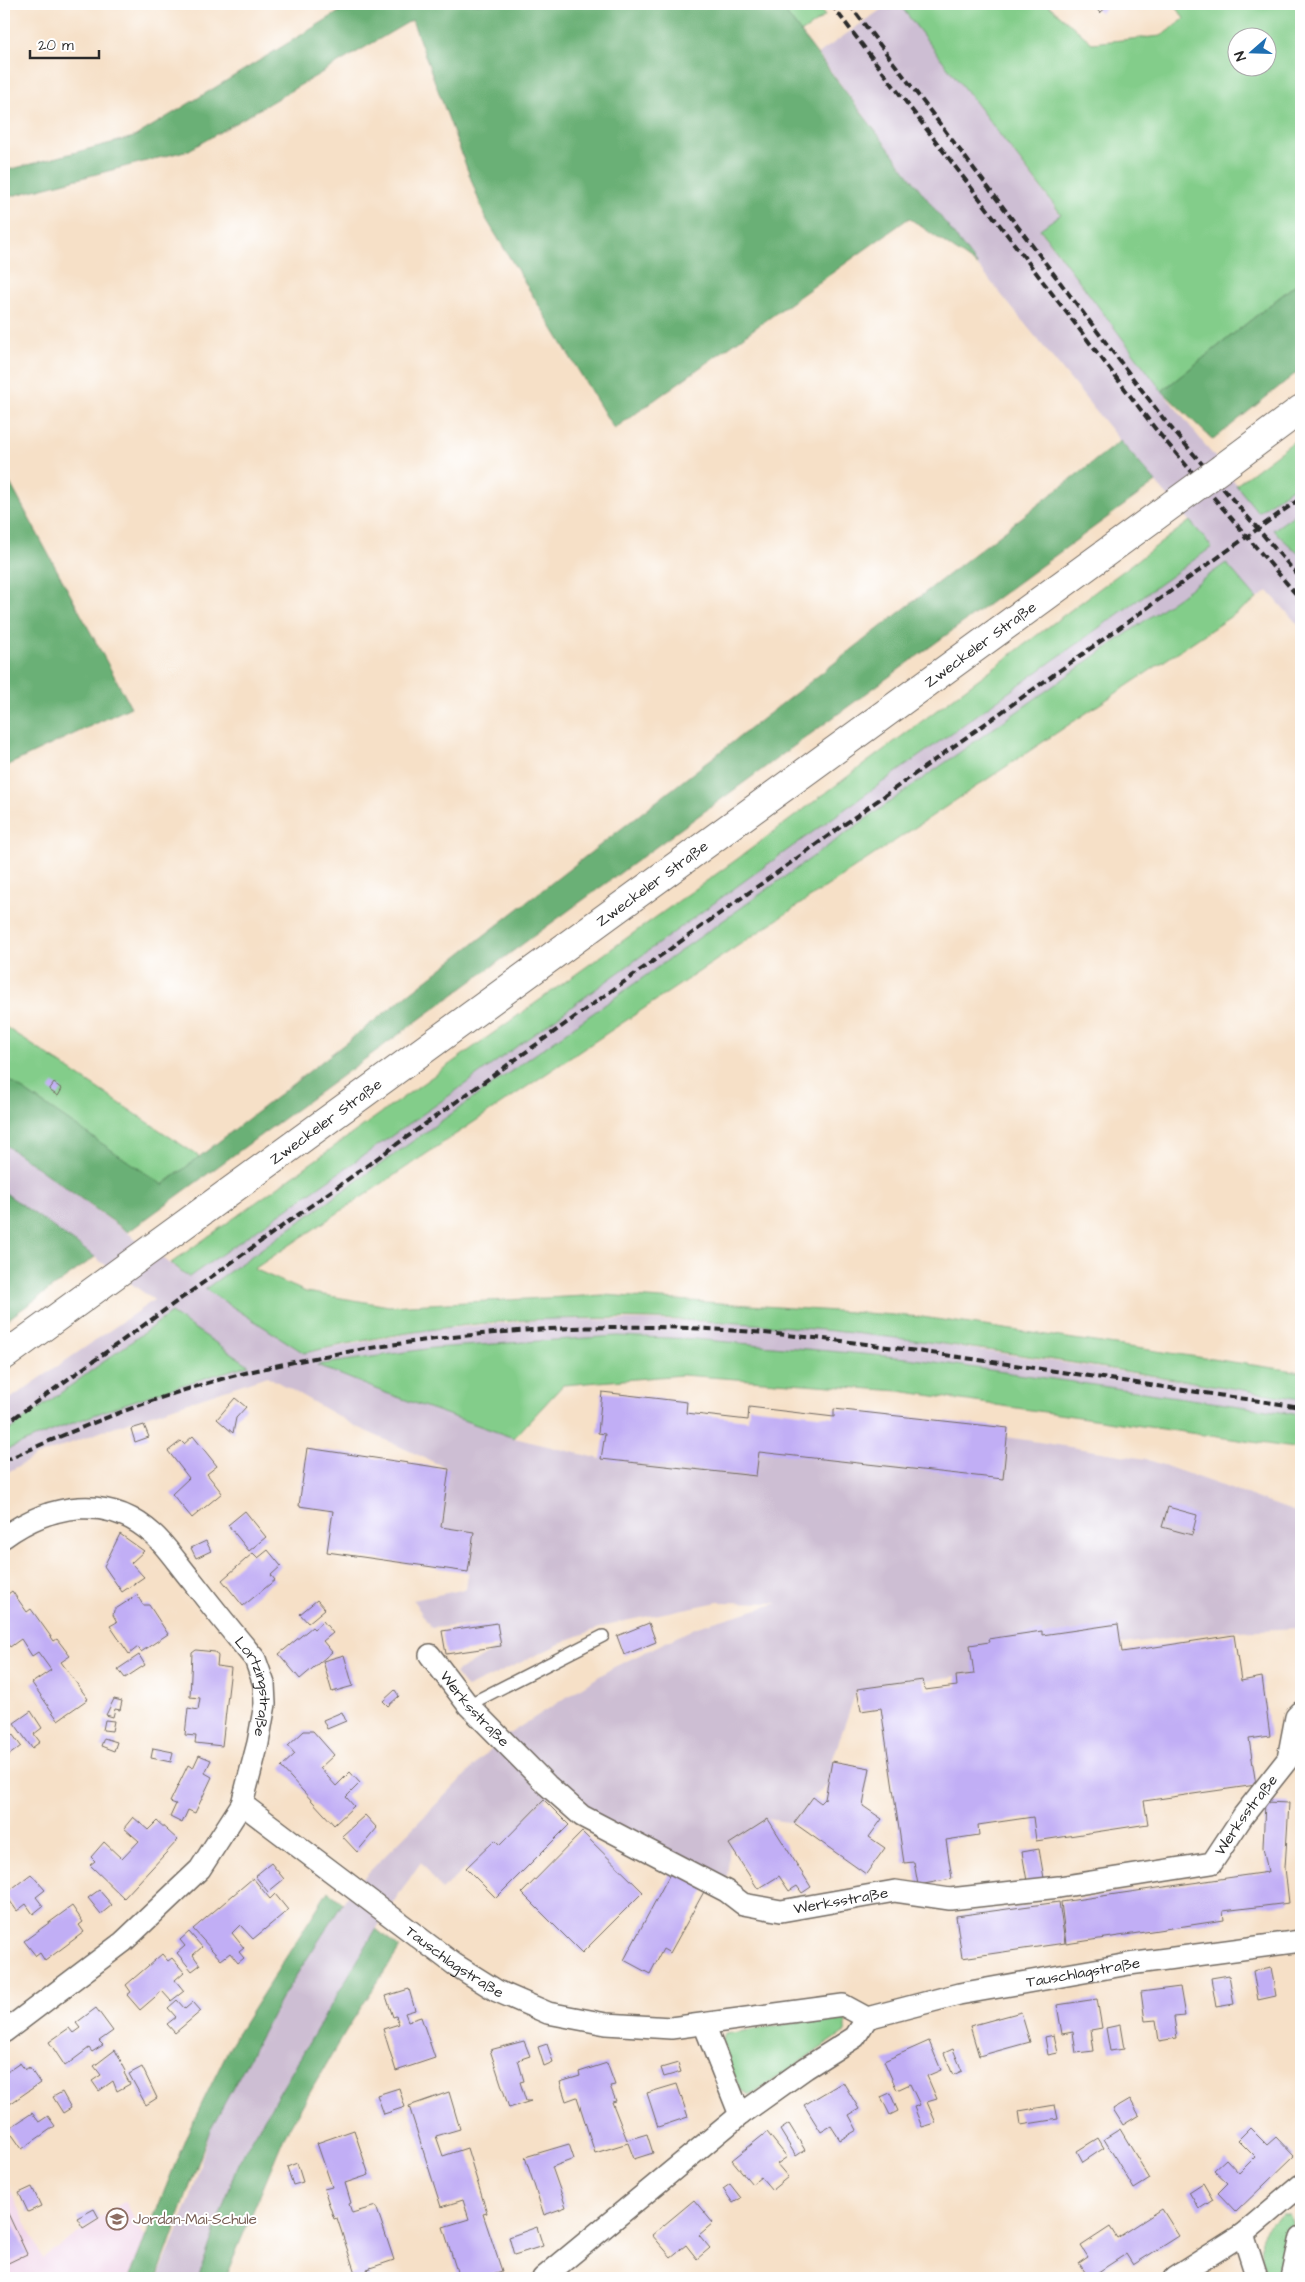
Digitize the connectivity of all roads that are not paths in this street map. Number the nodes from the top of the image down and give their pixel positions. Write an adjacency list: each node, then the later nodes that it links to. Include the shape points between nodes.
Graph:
1 (1301, 409): 2 (street, Zweckeler Straße, bridge)
2 (4, 1356)
3 (10, 1533): 9 (street, Lortzingstraße, via 48,1513 88,1508 108,1510 130,1518 160,1542 255,1659 264,1684 265,1704 258,1743)
4 (604, 1636): 6 (lane)
5 (430, 1655): 6 (street, Werksstraße)
6 (468, 1705): 8 (street, Werksstraße, via 546,1785 582,1816 726,1891 743,1904 782,1911 895,1890 950,1899 1059,1887 1212,1863 1243,1816)
7 (1301, 1712): 8 (street, Werksstraße, via 1296,1717)
8 (1295, 1760)
9 (242, 1804): 12 (street, Tauschlagstraße, via 454,1964 498,1991 548,2013 606,2024 671,2028); 13 (street, Lortzingstraße, via 200,1869 123,1942)
10 (1301, 1941): 11 (street, Tauschlagstraße, via 1128,1964 968,1992)
11 (867, 2018): 12 (street, Tauschlagstraße, via 842,2005); 14 (street, via 855,2037)
12 (704, 2024): 14 (street)
13 (4, 2032)
14 (740, 2115): 18 (street)
15 (1301, 2185): 16 (street)
16 (1243, 2234): 19 (street); 20 (street)
17 (1301, 2237): 21 (street)
18 (543, 2278)
19 (1174, 2278)
20 (1257, 2278)
21 (1292, 2278)

